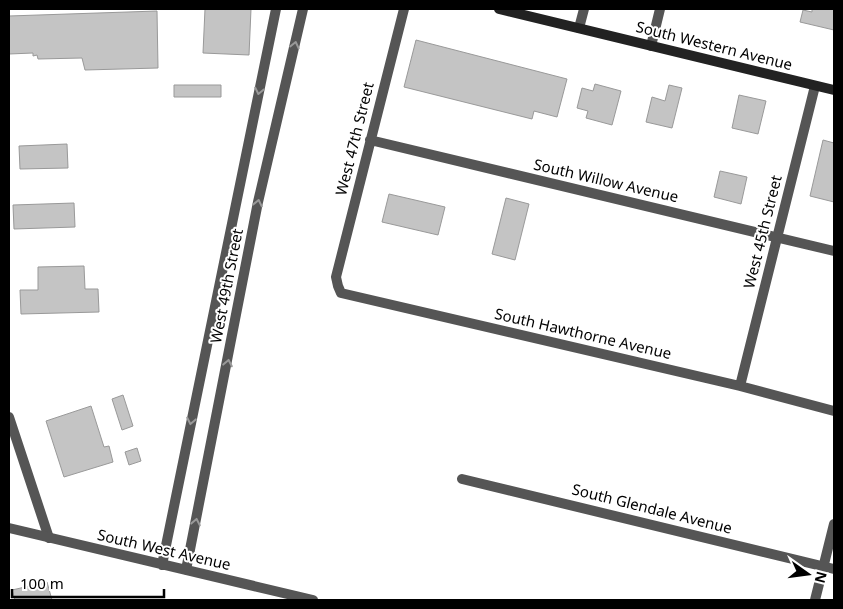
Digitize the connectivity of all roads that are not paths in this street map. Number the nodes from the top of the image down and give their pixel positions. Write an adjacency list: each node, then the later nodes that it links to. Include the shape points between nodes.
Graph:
1 (276, 9): 22 (street, West 49th Street, one-way to 22)
2 (303, 9): 24 (street, West 49th Street, one-way to 2, via 258,202)
3 (404, 9): 11 (street, West 47th Street)
4 (499, 9): 7 (main road, South Western Avenue)
5 (584, 9): 7 (street)
6 (660, 9): 8 (street)
7 (579, 28): 8 (main road, South Western Avenue)
8 (651, 46): 9 (main road, South Western Avenue)
9 (815, 86): 10 (main road, South Western Avenue); 12 (street, West 45th Street)
10 (834, 90)
11 (370, 140): 12 (street, South Willow Avenue); 14 (street, West 47th Street)
12 (777, 237): 13 (street, South Willow Avenue); 15 (street, West 45th Street)
13 (834, 252)
14 (336, 277): 15 (street, South Hawthorne Avenue, via 341,293)
15 (740, 386): 16 (street, South Hawthorne Avenue)
16 (834, 411)
17 (9, 417): 21 (street)
18 (462, 479): 23 (street, South Glendale Avenue)
19 (834, 524): 23 (street)
20 (9, 528): 21 (street, South West Avenue)
21 (49, 538): 22 (street, South West Avenue)
22 (162, 565): 24 (street, South West Avenue)
23 (829, 567): 26 (street)
24 (186, 570): 25 (street, South West Avenue)
25 (313, 600)
26 (815, 600)

